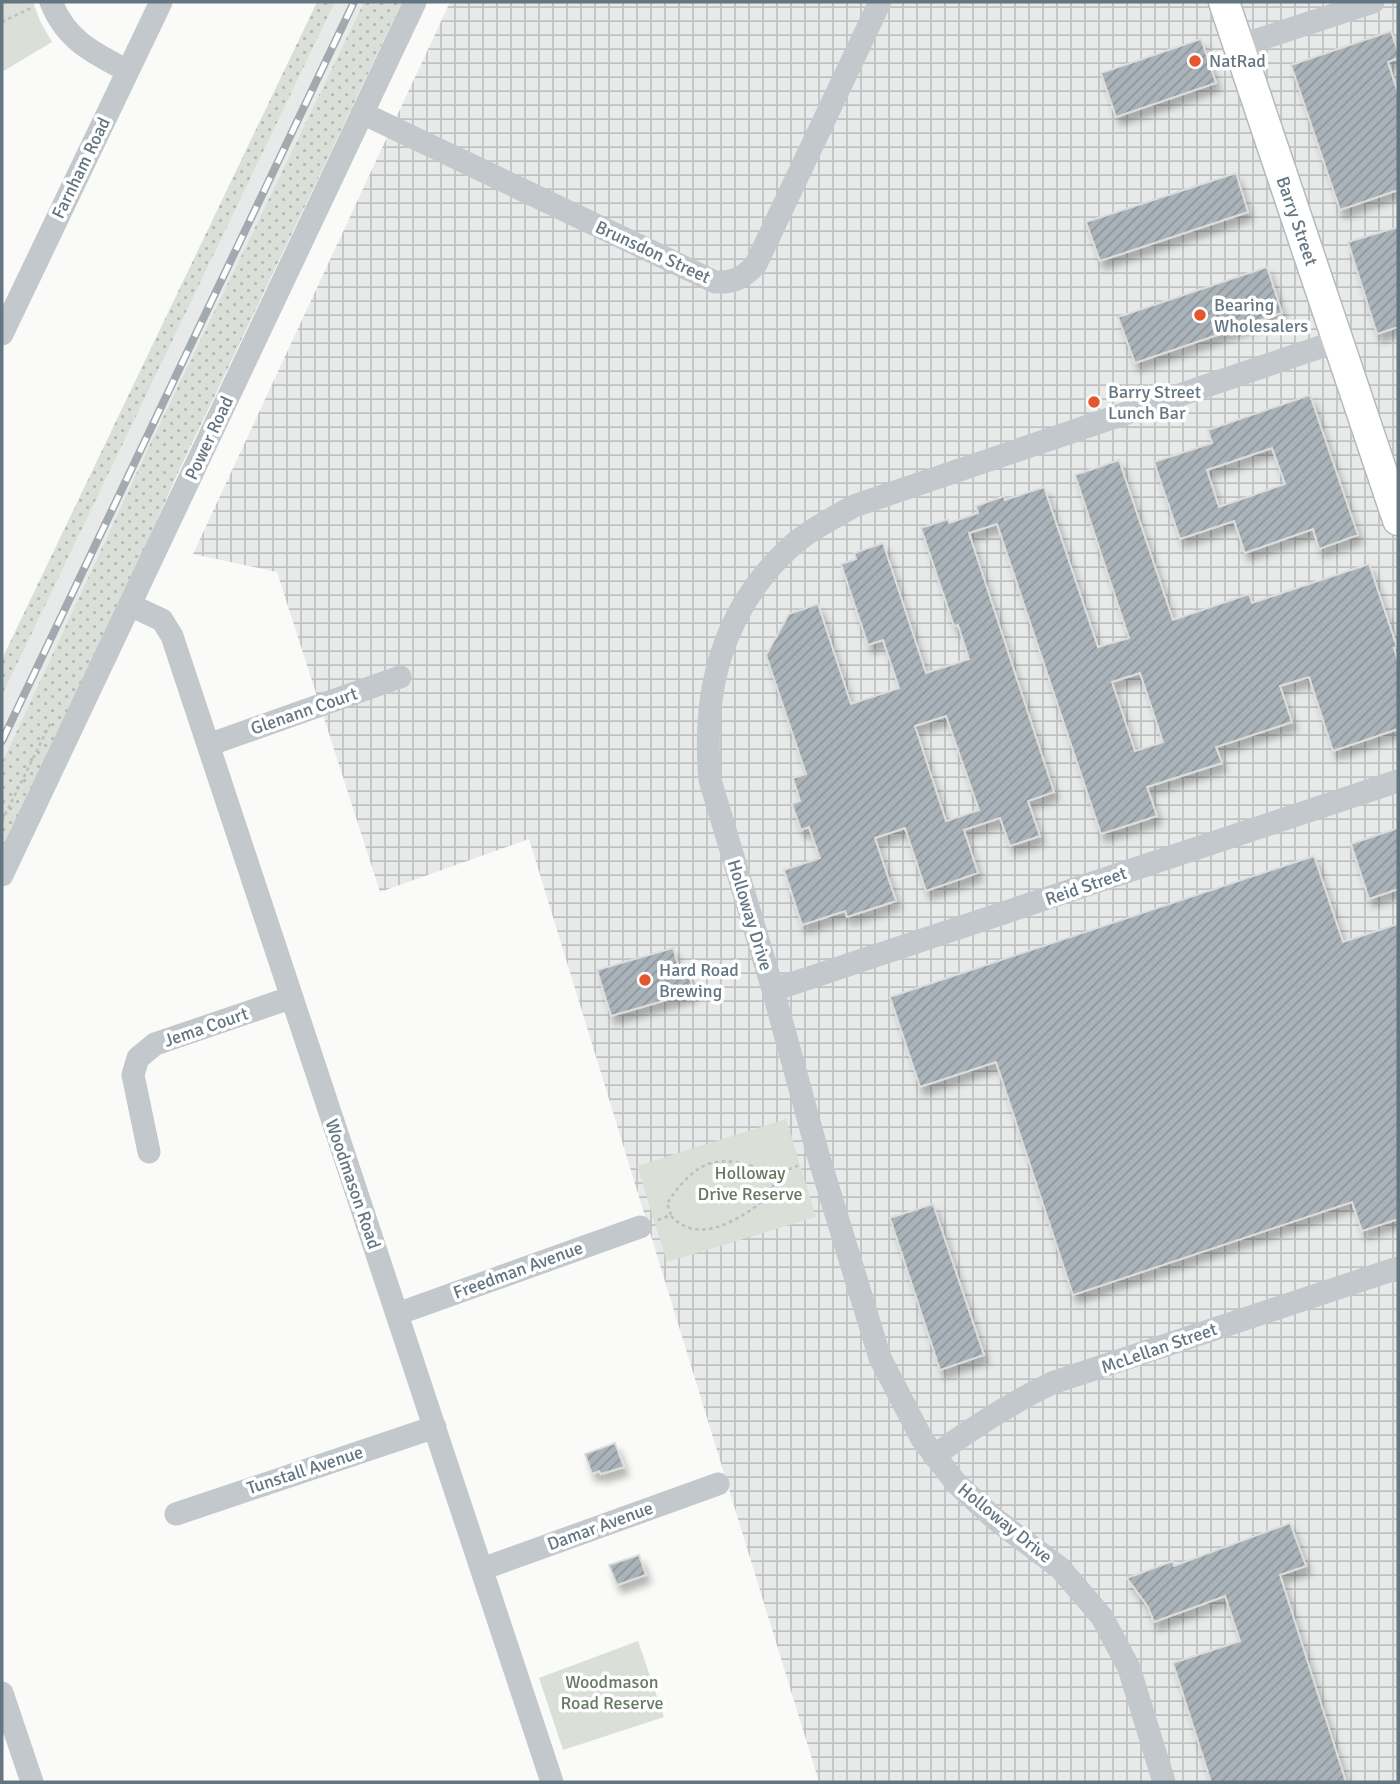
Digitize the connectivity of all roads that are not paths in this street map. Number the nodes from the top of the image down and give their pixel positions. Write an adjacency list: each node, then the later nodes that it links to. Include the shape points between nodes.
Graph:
1 (161, 2): 8 (street, Farnham Road)
2 (415, 2): 9 (street, Power Road)
3 (880, 2): 9 (street, Brunsdon Street, via 756,264 738,280 727,283 715,282)
4 (1224, 2): 7 (main road, Barry Street)
5 (1373, 2): 7 (street)
6 (44, 4): 8 (street, via 74,38)
7 (1239, 46): 11 (main road, Barry Street)
8 (128, 71): 10 (street, Farnham Road)
9 (362, 113): 13 (street, Power Road)
10 (2, 334)
11 (1338, 341): 12 (main road, Barry Street); 18 (street, Holloway Drive, via 853,506 788,549 759,580 741,607 718,659 707,751 717,807)
12 (1398, 520)
13 (130, 605): 15 (street, Woodmason Road, via 162,620 172,636); 17 (street, Power Road)
14 (400, 677): 15 (street, Glenann Court)
15 (208, 745): 19 (street, Woodmason Road)
16 (1398, 781): 18 (street, Reid Street)
17 (2, 875)
18 (774, 990): 25 (street, Holloway Drive, via 880,1357)
19 (290, 998): 20 (street, Jema Court, via 155,1044 138,1058 133,1075); 23 (street, Woodmason Road)
20 (149, 1152)
21 (640, 1227): 23 (street, Freedman Avenue)
22 (1398, 1268): 25 (street, McLellan Street, via 1052,1383 1011,1403)
23 (397, 1314): 24 (street, Woodmason Road)
24 (435, 1427): 27 (street, Tunstall Avenue); 28 (street, Woodmason Road)
25 (934, 1456): 32 (street, Holloway Drive, via 975,1502 1060,1568 1102,1616 1129,1668)
26 (718, 1484): 28 (street, Damar Avenue)
27 (176, 1514)
28 (482, 1569): 31 (street, Woodmason Road)
29 (2, 1693): 30 (street)
30 (32, 1782)
31 (552, 1782)
32 (1164, 1782)

